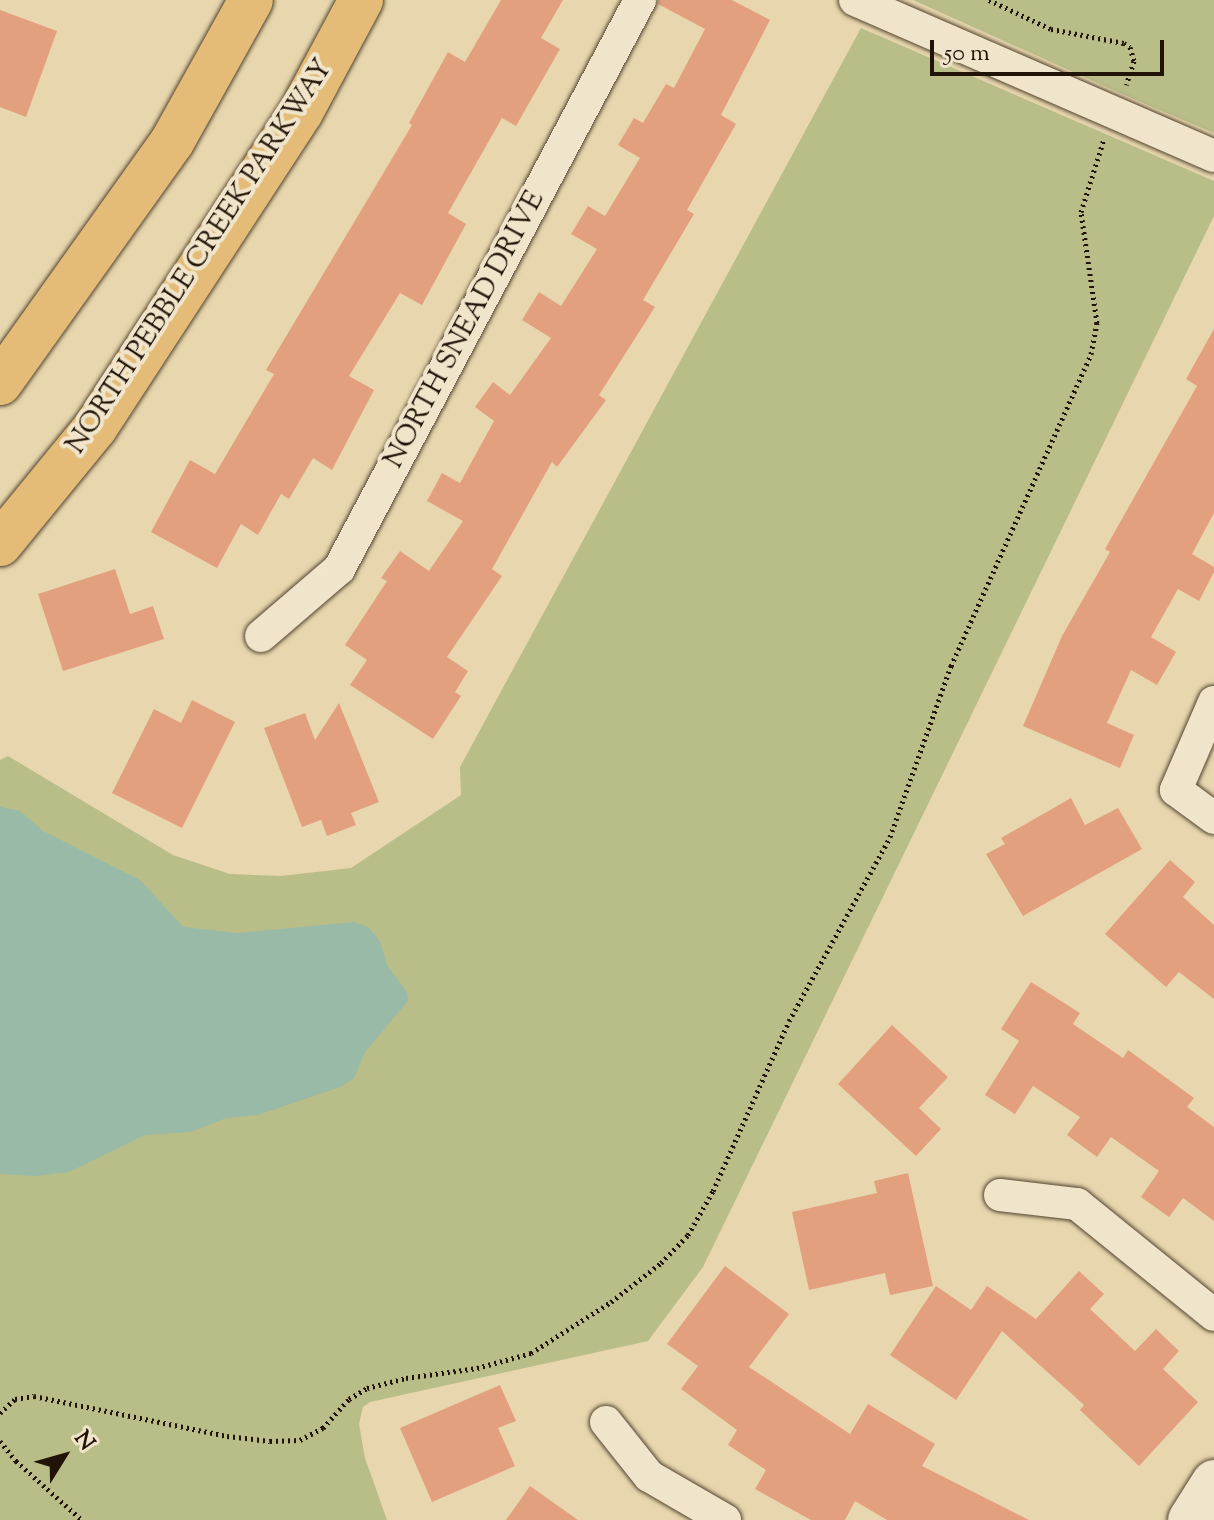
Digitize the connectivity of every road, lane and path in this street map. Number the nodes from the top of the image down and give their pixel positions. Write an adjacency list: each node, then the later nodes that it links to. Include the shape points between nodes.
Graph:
1 (251, 0): 8 (main road, via 172,142)
2 (361, 0): 9 (main road, NORTH PEBBLE CREEK PARKWAY, via 301,112 95,428)
3 (640, 0): 10 (street, NORTH SNEAD DRIVE, via 339,569)
4 (855, 0): 6 (street)
5 (989, 0): 6 (path, via 1051,29 1118,40 1130,47 1133,68)
6 (1114, 113): 7 (street); 15 (path, via 1081,212 1097,323 1091,354 951,666 890,837 789,1021 688,1235 611,1302 531,1353 367,1388 323,1428 300,1440 227,1436 34,1396 15,1399)
7 (1214, 156)
8 (0, 383)
9 (0, 544)
10 (261, 636)
11 (1214, 702): 12 (street, via 1176,790)
12 (1214, 818)
13 (1000, 1195): 14 (street, via 1077,1204)
14 (1214, 1315)
15 (0, 1413)
16 (606, 1422): 20 (street, via 649,1476)
17 (0, 1441): 19 (path)
18 (1214, 1482): 21 (street)
19 (82, 1520)
20 (725, 1520)
21 (1190, 1520)

